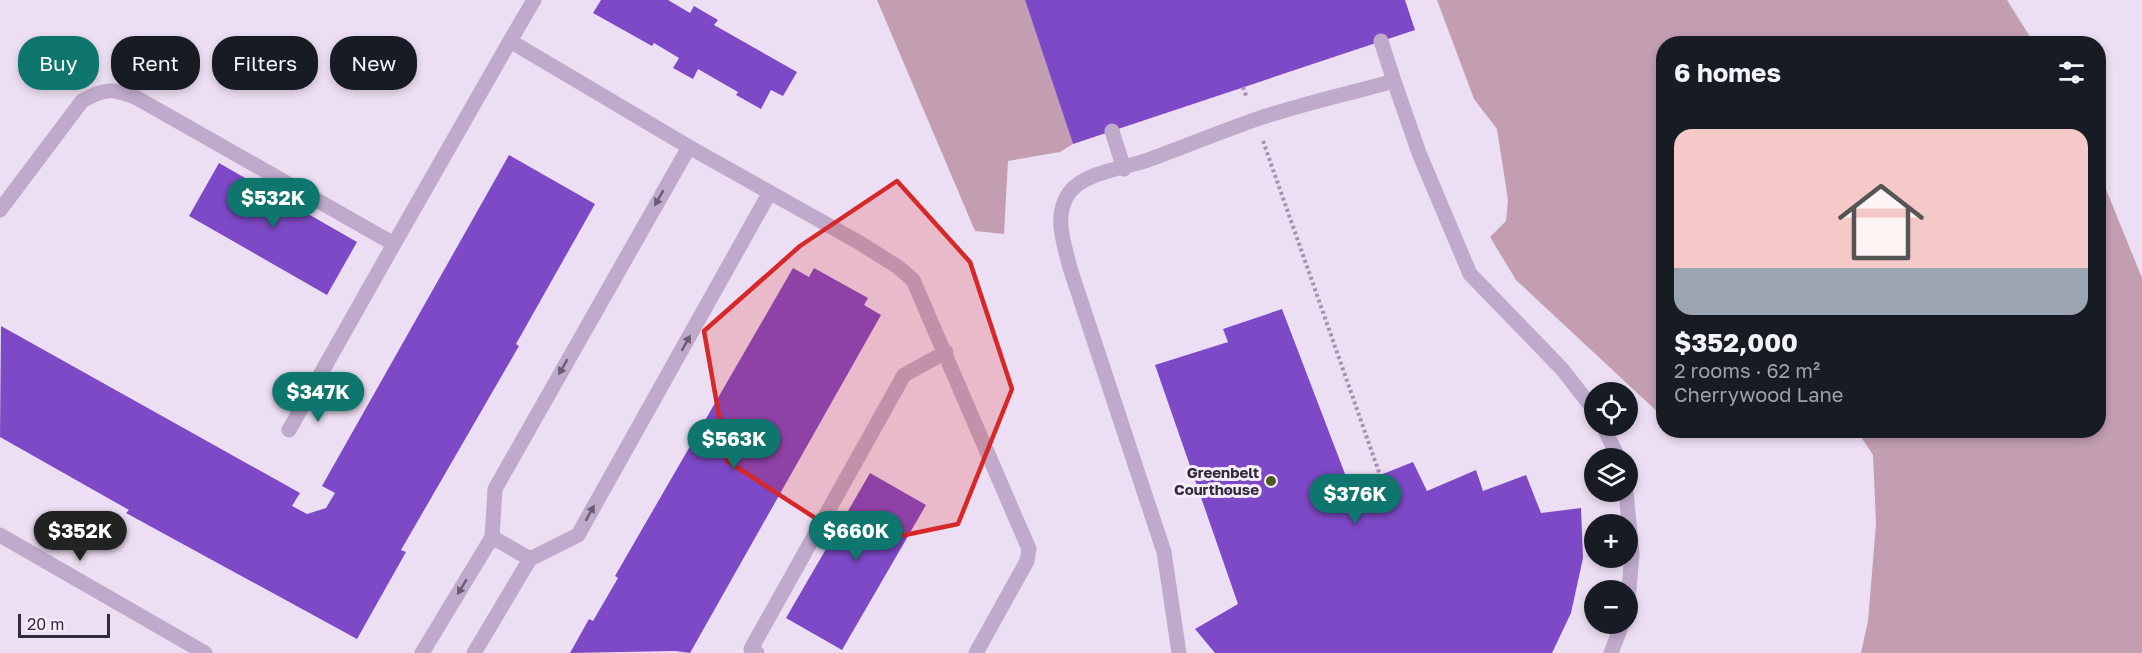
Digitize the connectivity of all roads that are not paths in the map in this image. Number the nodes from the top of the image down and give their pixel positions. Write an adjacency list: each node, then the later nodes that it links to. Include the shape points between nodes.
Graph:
1 (534, 0): 2 (street)
2 (510, 41): 6 (street); 10 (street)
3 (1381, 41): 4 (street)
4 (1394, 81): 7 (street, via 1256,120); 12 (street, via 1419,153 1470,274)
5 (1112, 131): 7 (street)
6 (688, 147): 8 (street); 16 (street, one-way to 16, via 495,489)
7 (1124, 168): 25 (street, via 1076,187 1069,194 1060,222 1070,268 1164,552)
8 (770, 192): 11 (street, via 898,267 913,280); 17 (street, one-way to 8, via 578,535)
9 (0, 210): 10 (street, via 82,101 101,91 117,91 137,98)
10 (394, 244): 13 (street)
11 (946, 352): 23 (street, via 904,375 751,649); 24 (street, via 1029,549 1027,561)
12 (1584, 397)
13 (289, 430)
14 (1627, 502): 18 (street, via 1632,554)
15 (0, 535): 20 (street)
16 (492, 537): 17 (street); 21 (street, one-way to 21)
17 (530, 559): 22 (street)
18 (1630, 580)
19 (1618, 634): 26 (street)
20 (205, 653)
21 (422, 653)
22 (474, 653)
23 (757, 653)
24 (976, 653)
25 (1179, 653)
26 (1611, 653)

